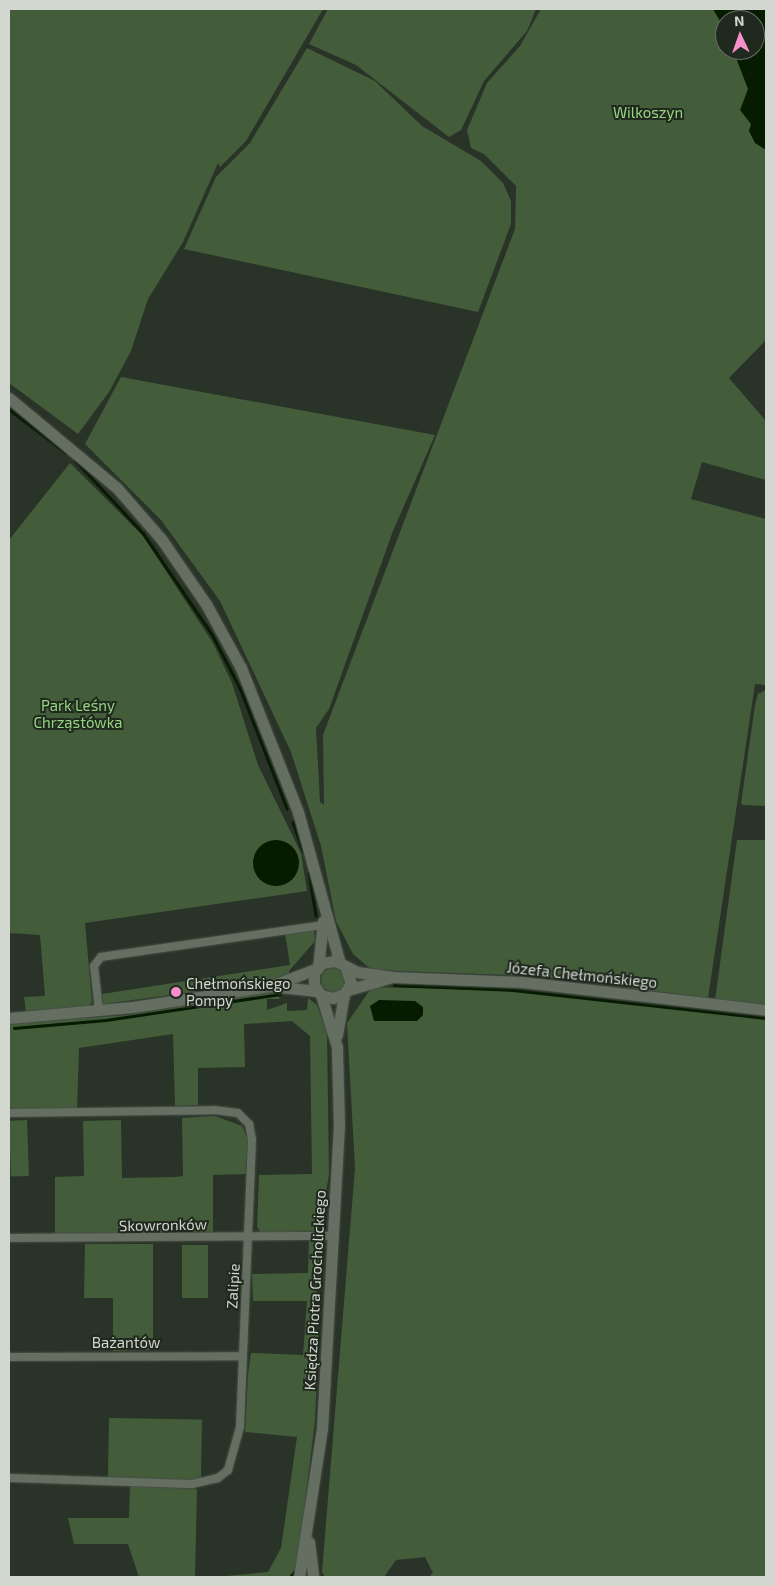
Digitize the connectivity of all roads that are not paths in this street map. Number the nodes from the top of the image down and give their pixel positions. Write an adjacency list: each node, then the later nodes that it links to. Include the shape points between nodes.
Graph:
1 (9, 398): 2 (street, via 117,488 162,540 206,604 241,668 270,737 311,850)
2 (324, 912): 3 (street); 4 (street)
3 (322, 925): 5 (street); 11 (street, via 101,957 94,966)
4 (343, 964): 5 (street, via 328,961); 6 (street, Józefa Chełmońskiego); 8 (street, via 351,977)
5 (318, 968): 7 (street); 9 (street, via 313,979)
6 (393, 977): 8 (street, Józefa Chełmońskiego); 10 (street, Józefa Chełmońskiego, via 522,982)
7 (271, 986): 9 (street); 11 (street)
8 (346, 992): 9 (street, via 333,998); 13 (street, Księdza Piotra Grocholickiego)
9 (319, 993): 13 (street, Księdza Piotra Grocholickiego)
10 (766, 1010)
11 (99, 1011): 12 (street)
12 (9, 1018)
13 (336, 1047): 15 (street, Księdza Piotra Grocholickiego, via 340,1103)
14 (9, 1113): 16 (street, Zalipie, via 238,1113 249,1124 252,1140)
15 (333, 1236): 16 (street, Skowronków); 21 (street, Księdza Piotra Grocholickiego, via 322,1429)
16 (249, 1237): 17 (street, Skowronków); 18 (street, Zalipie)
17 (9, 1238)
18 (243, 1356): 19 (street, Bażantów); 20 (street, Zalipie, via 234,1453 228,1470 218,1478 192,1484)
19 (9, 1357)
20 (9, 1478)
21 (309, 1535): 22 (street, Księdza Piotra Grocholickiego); 24 (street, Księdza Piotra Grocholickiego)
22 (301, 1577): 23 (street)
23 (309, 1577)
24 (313, 1577)

